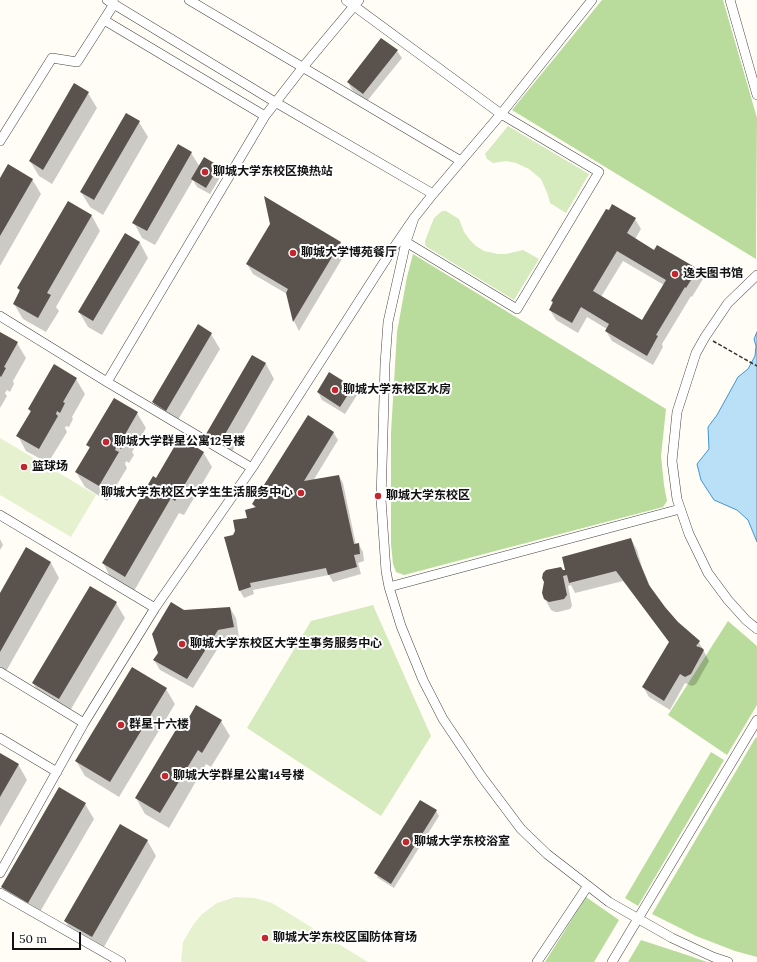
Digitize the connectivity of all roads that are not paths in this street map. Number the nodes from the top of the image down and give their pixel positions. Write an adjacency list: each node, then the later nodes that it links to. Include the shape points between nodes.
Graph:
1 (189, 0): 8 (street)
2 (346, 0): 6 (street)
3 (592, 0): 11 (street)
4 (730, 0): 9 (street)
5 (111, 1): 7 (street); 10 (street)
6 (356, 3): 8 (street); 11 (street)
7 (104, 20): 12 (street); 13 (street, via 77,62 52,58)
8 (303, 67): 10 (street); 14 (street)
9 (757, 95)
10 (275, 102): 12 (street); 15 (street)
11 (501, 114): 14 (street); 17 (street, via 599,172 517,309)
12 (265, 116): 22 (street)
13 (0, 141)
14 (461, 161): 15 (street)
15 (433, 194): 16 (street)
16 (414, 218): 17 (street); 18 (street)
17 (406, 242): 19 (street)
18 (390, 253): 19 (street); 23 (street)
19 (402, 260): 26 (street, via 388,322 386,364 381,499)
20 (757, 275): 24 (street, via 728,303 696,353 677,412 672,461)
21 (0, 316): 22 (street)
22 (107, 382): 23 (street)
23 (252, 468): 27 (street)
24 (680, 509): 26 (street); 28 (street, via 708,573 728,600)
25 (0, 516): 27 (street)
26 (389, 587): 35 (street, via 401,626 423,680 443,719 521,829)
27 (155, 608): 30 (street)
28 (757, 629)
29 (0, 672): 30 (street)
30 (84, 722): 33 (street)
31 (756, 726): 37 (street)
32 (0, 738): 33 (street)
33 (57, 772): 34 (street)
34 (0, 873)
35 (588, 887): 37 (street); 39 (street)
36 (0, 893): 38 (street)
37 (638, 919): 40 (street); 41 (street, via 672,938)
38 (121, 962)
39 (537, 962)
40 (612, 962)
41 (728, 962)

